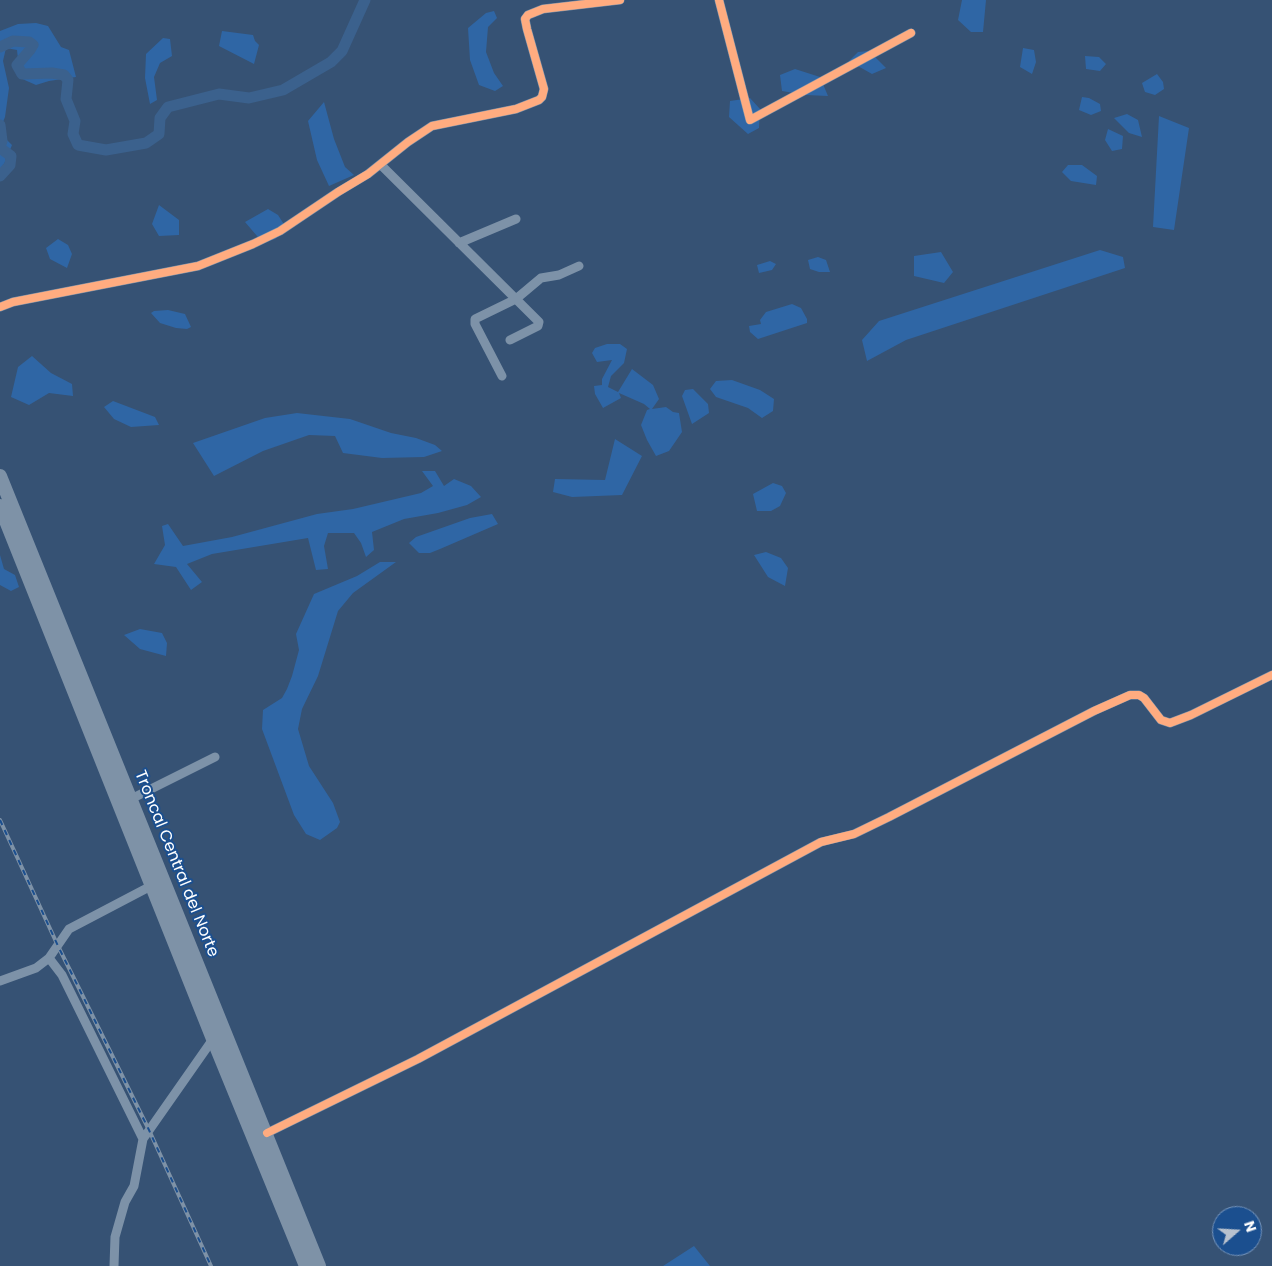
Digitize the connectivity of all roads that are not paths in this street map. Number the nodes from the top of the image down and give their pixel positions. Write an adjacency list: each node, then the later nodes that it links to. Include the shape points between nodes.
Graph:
1 (620, 0): 4 (street, via 532,13 525,23 544,89 542,97 516,109 432,126)
2 (719, 0): 3 (street, via 750,120)
3 (911, 33)
4 (381, 165): 6 (street); 9 (street, via 280,231 198,266)
5 (516, 219): 6 (street)
6 (459, 243): 8 (street)
7 (579, 266): 8 (street, via 541,278)
8 (516, 298): 10 (street, via 539,322 538,326); 11 (street, via 475,319)
9 (0, 307)
10 (510, 340)
11 (502, 376)
12 (0, 476): 16 (highway, Troncal Central del Norte)
13 (0, 506): 17 (highway, Troncal Central del Norte)
14 (1272, 675): 21 (street, via 1170,723 1161,720 1139,694 1094,711 854,834 821,842 418,1059)
15 (215, 757): 16 (street)
16 (131, 799): 21 (highway, Troncal Central del Norte)
17 (151, 886): 18 (street, via 69,929); 20 (highway, Troncal Central del Norte)
18 (49, 958): 19 (street, via 36,968); 22 (street, via 62,975)
19 (0, 982)
20 (212, 1039): 22 (street); 24 (highway, Troncal Central del Norte)
21 (267, 1133): 25 (highway, Troncal Central del Norte)
22 (143, 1139): 23 (street, via 134,1186 125,1202 115,1237)
23 (114, 1266)
24 (306, 1266)
25 (319, 1266)

